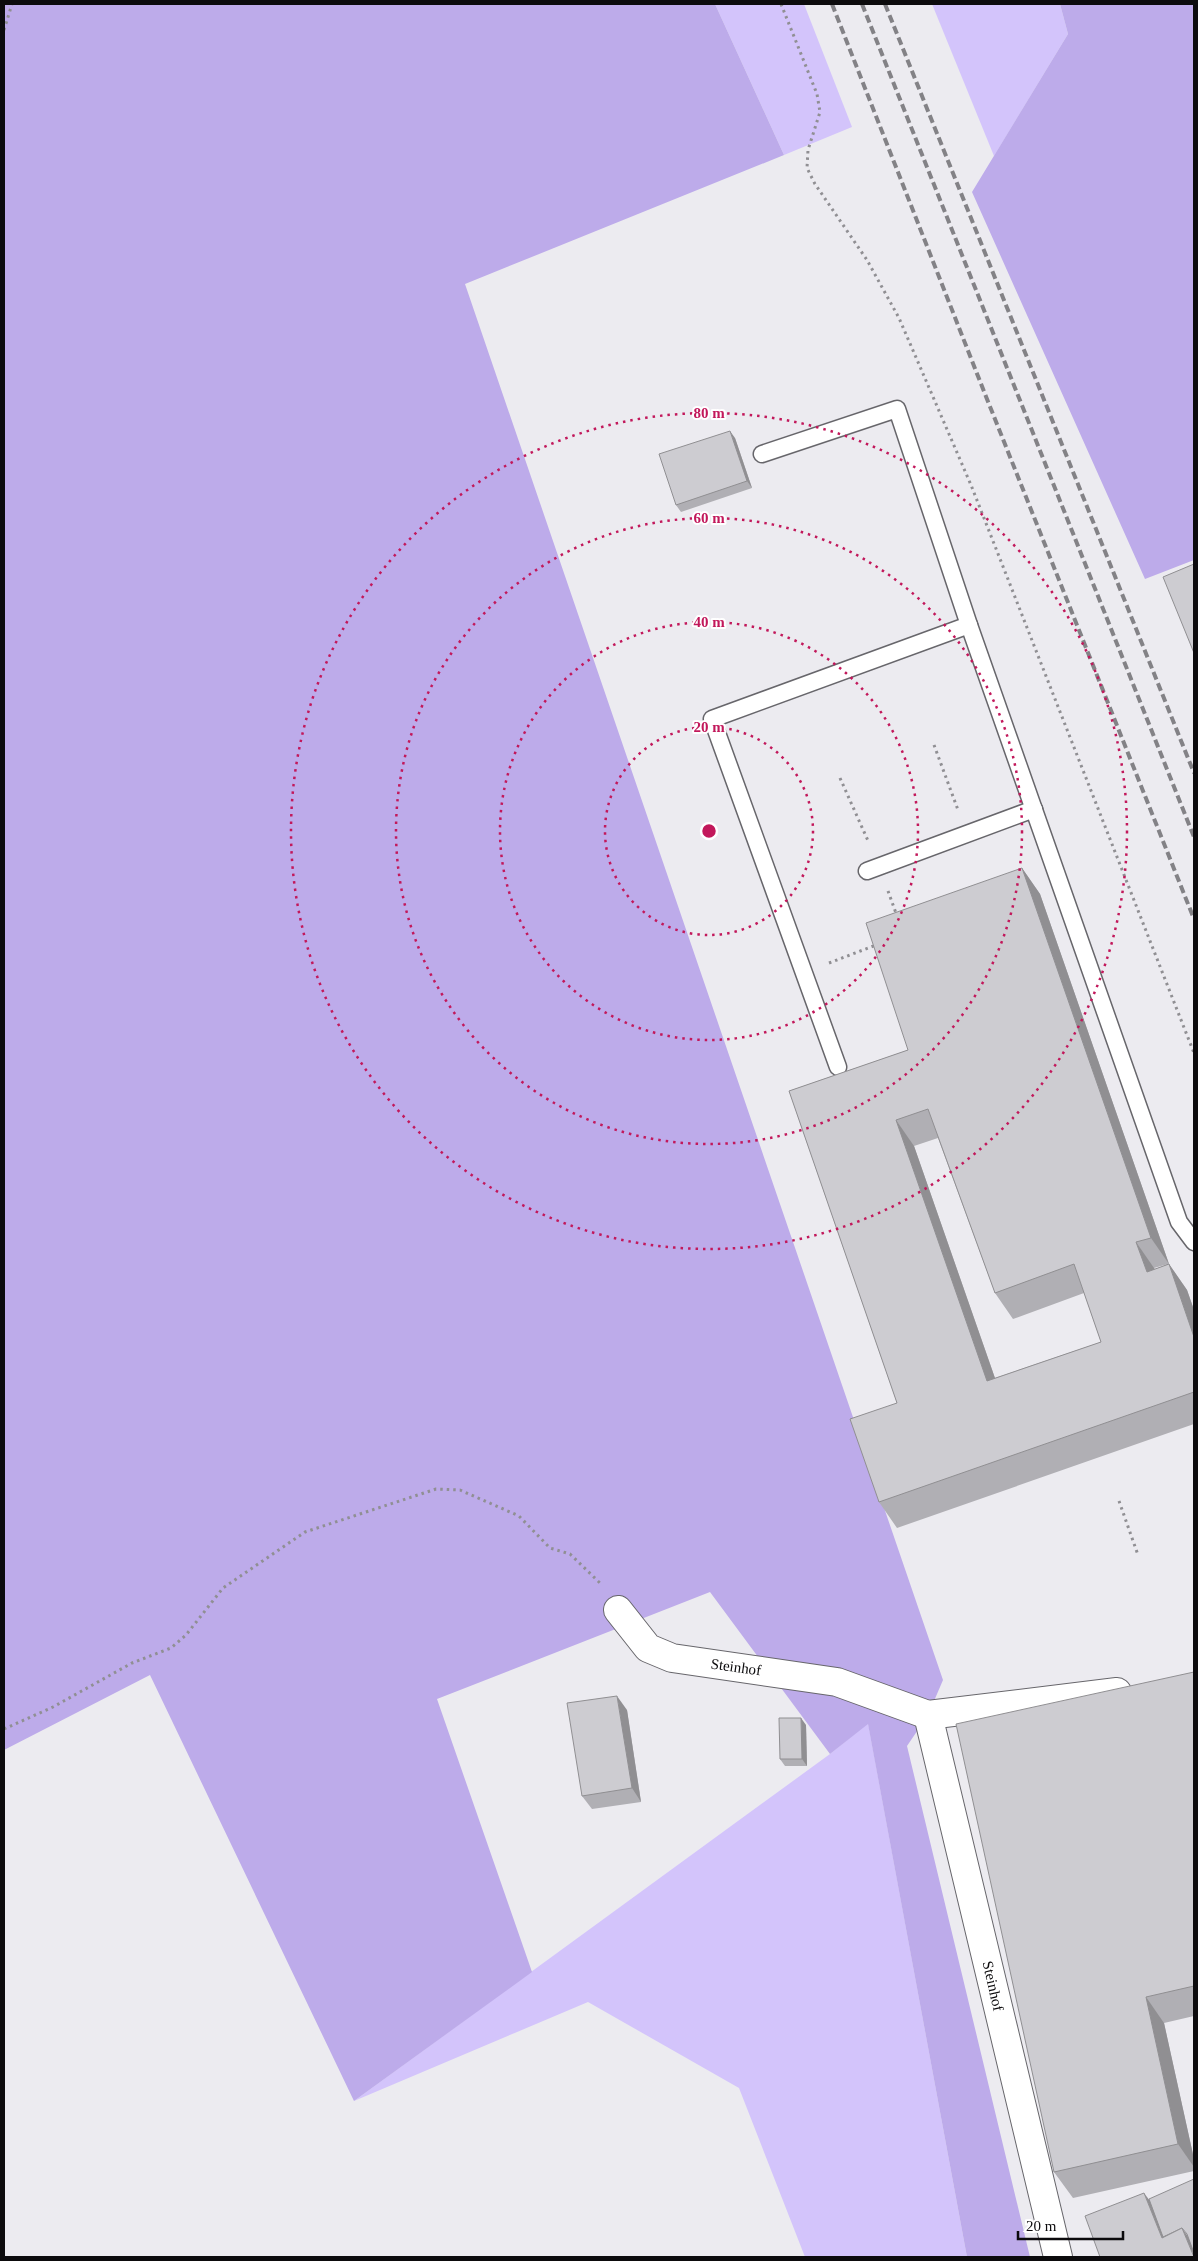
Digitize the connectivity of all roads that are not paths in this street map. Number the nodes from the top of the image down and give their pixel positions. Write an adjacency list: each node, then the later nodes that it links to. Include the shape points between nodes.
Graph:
1 (762, 454): 2 (lane, via 897,409)
2 (969, 625): 3 (lane); 5 (lane, via 712,719)
3 (1034, 810): 4 (lane); 6 (lane, via 1179,1222)
4 (867, 870)
5 (838, 1067)
6 (1194, 1242)
7 (618, 1610): 9 (street, Steinhof, via 648,1648 672,1658 837,1682)
8 (1145, 1689): 9 (street, Steinhof)
9 (928, 1715): 10 (street, Steinhof)
10 (1058, 2257)

